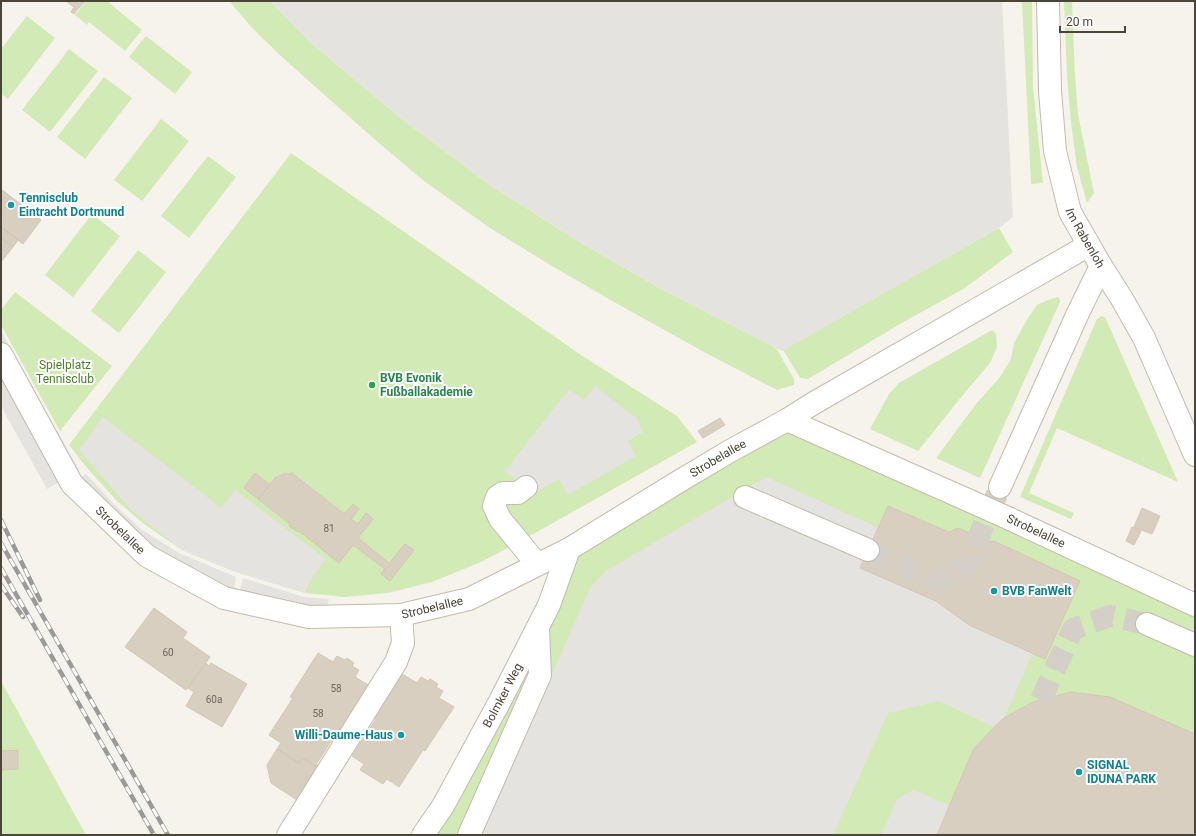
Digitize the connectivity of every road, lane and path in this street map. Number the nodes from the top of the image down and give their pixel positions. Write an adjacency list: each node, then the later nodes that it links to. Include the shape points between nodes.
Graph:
1 (1048, 1): 2 (street, Im Rabenloh, via 1050,91 1055,150 1070,212)
2 (1089, 245): 3 (street, Im Rabenloh); 5 (street, Strobelallee)
3 (1101, 266): 6 (street, Im Rabenloh, via 1144,338); 8 (street)
4 (1, 354): 14 (street, Strobelallee, via 72,484 147,556 224,598 309,617)
5 (787, 420): 10 (street, Strobelallee, via 730,451); 13 (street, Strobelallee, bridge, via 1010,519)
6 (1195, 455)
7 (526, 487): 12 (street, via 518,493 503,493 497,496 494,506 500,518)
8 (1000, 487)
9 (745, 497): 11 (street)
10 (569, 548): 12 (street, Strobelallee); 16 (street, Bolmker Weg)
11 (868, 550)
12 (537, 564): 14 (street, Strobelallee, via 469,599)
13 (1195, 606)
14 (401, 615): 18 (street, via 403,643 396,662)
15 (1147, 624): 17 (street)
16 (538, 628): 19 (street, Bolmker Weg, via 491,720 443,806); 20 (street, via 540,674)
17 (1195, 645)
18 (288, 835)
19 (423, 835)
20 (469, 835)

